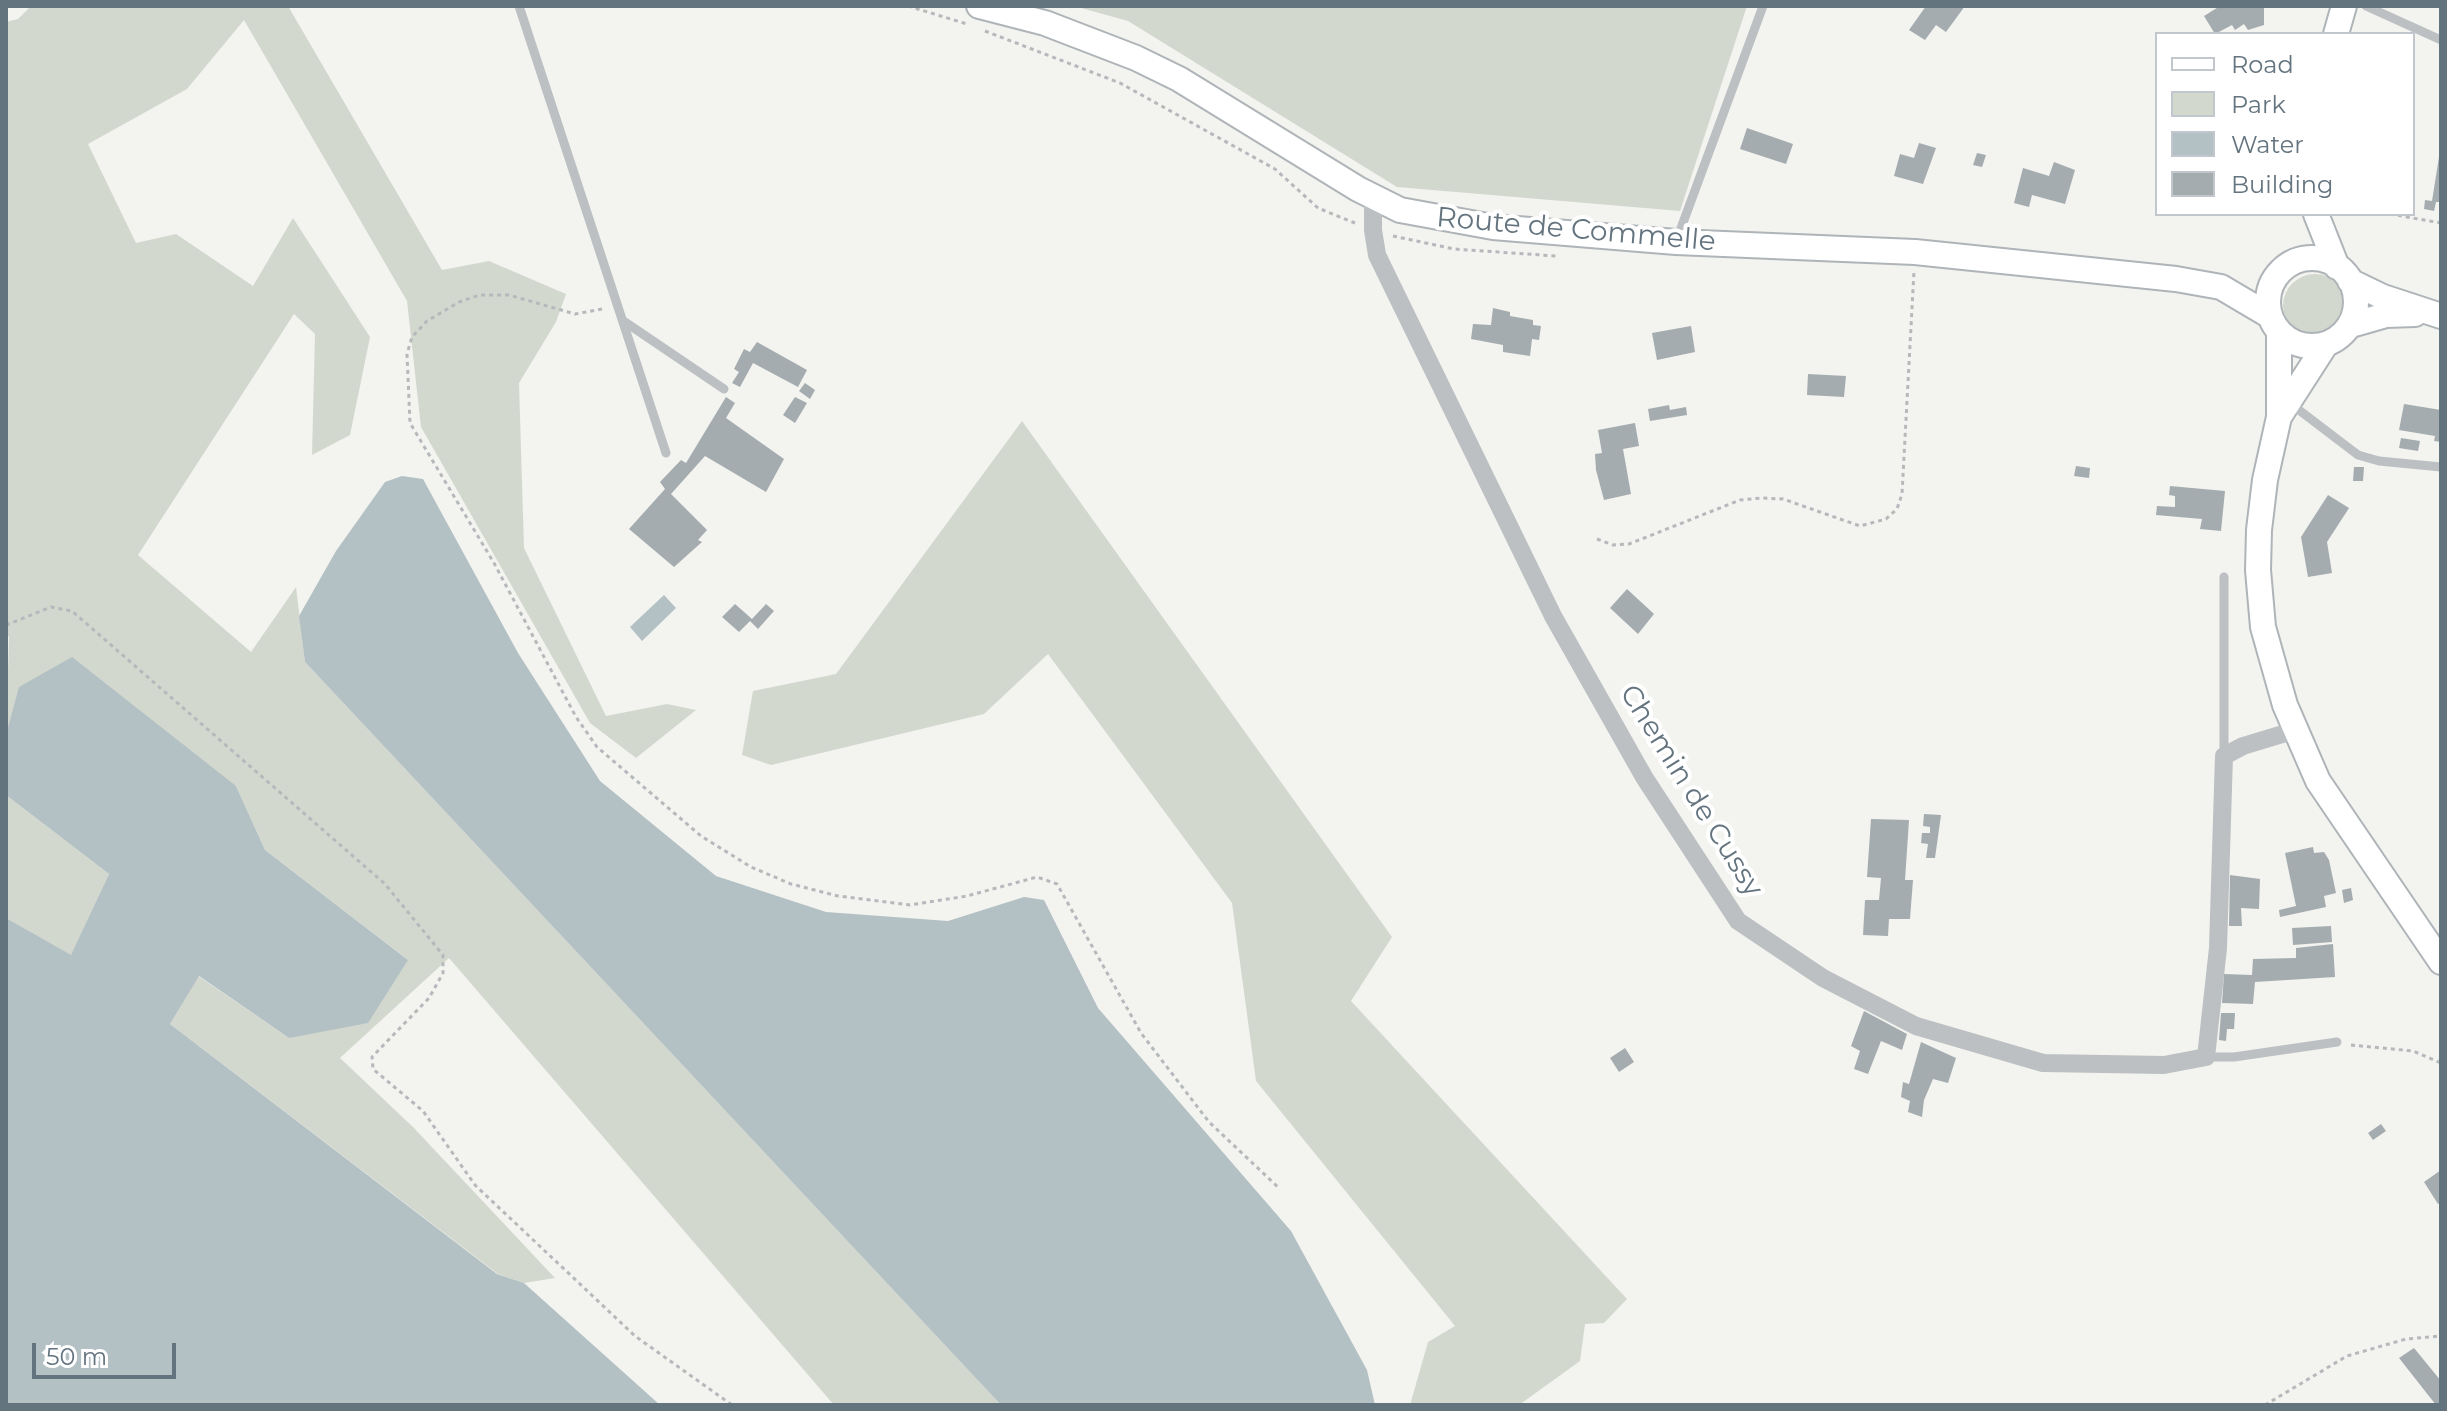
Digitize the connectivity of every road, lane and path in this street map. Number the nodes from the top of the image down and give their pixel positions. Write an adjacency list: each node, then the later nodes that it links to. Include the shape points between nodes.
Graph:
1 (519, 6): 18 (lane)
2 (979, 6): 8 (street, Route de Commelle, via 1069,32 1150,65)
3 (1763, 6): 13 (lane)
4 (2344, 6): 6 (street)
5 (2366, 6): 7 (lane)
6 (2337, 32)
7 (2441, 40)
8 (1373, 198): 13 (street, Route de Commelle, via 1447,220); 35 (street, Chemin de Cussy, via 1377,255 1553,616 1644,777 1738,921 1823,978 1916,1026 2029,1059 2164,1065)
9 (2308, 216): 15 (street)
10 (2317, 216): 16 (street)
11 (2401, 216): 12 (path)
12 (2441, 223)
13 (1676, 242): 14 (street, Route de Commelle)
14 (1915, 252): 17 (street, Route de Commelle); 28 (path, via 1902,494 1886,519 1860,526 1791,501 1761,498 1740,500 1629,544)
15 (2290, 266): 16 (street, via 2325,261); 17 (street, Route de Commelle, via 2260,280); 21 (street, via 2269,292)
16 (2344, 274): 19 (street); 22 (street, via 2355,309)
17 (2221, 287): 21 (street, Route de Commelle)
18 (618, 306): 20 (lane); 37 (path, via 575,314 509,295 480,295 427,321 412,337 407,354 410,423 597,747 701,836 791,884 910,905 1037,877 1057,884 1141,1033 1209,1122)
19 (2435, 315): 22 (street, via 2386,315)
20 (622, 320): 24 (lane); 26 (lane)
21 (2275, 324): 23 (street, via 2301,345); 25 (street)
22 (2351, 325): 23 (street)
23 (2326, 344): 25 (street)
24 (724, 389)
25 (2282, 405): 27 (lane, via 2358,455); 31 (street, via 2265,480 2258,570 2263,627)
26 (666, 453)
27 (2441, 467)
28 (1597, 539)
29 (2224, 577): 32 (lane)
30 (6, 625): 39 (path, via 51,607 72,611 385,884 443,955 443,973 429,998 372,1057 373,1069 423,1111 475,1185 635,1336)
31 (2296, 730): 32 (street); 33 (street, via 2318,781)
32 (2224, 756): 35 (street, via 2218,948)
33 (2441, 962)
34 (2337, 1042): 35 (lane); 36 (path, via 2413,1051)
35 (2206, 1057)
36 (2441, 1063)
37 (1279, 1188)
38 (2441, 1336): 40 (path, via 2406,1339 2347,1356)
39 (732, 1405)
40 (2265, 1405)

